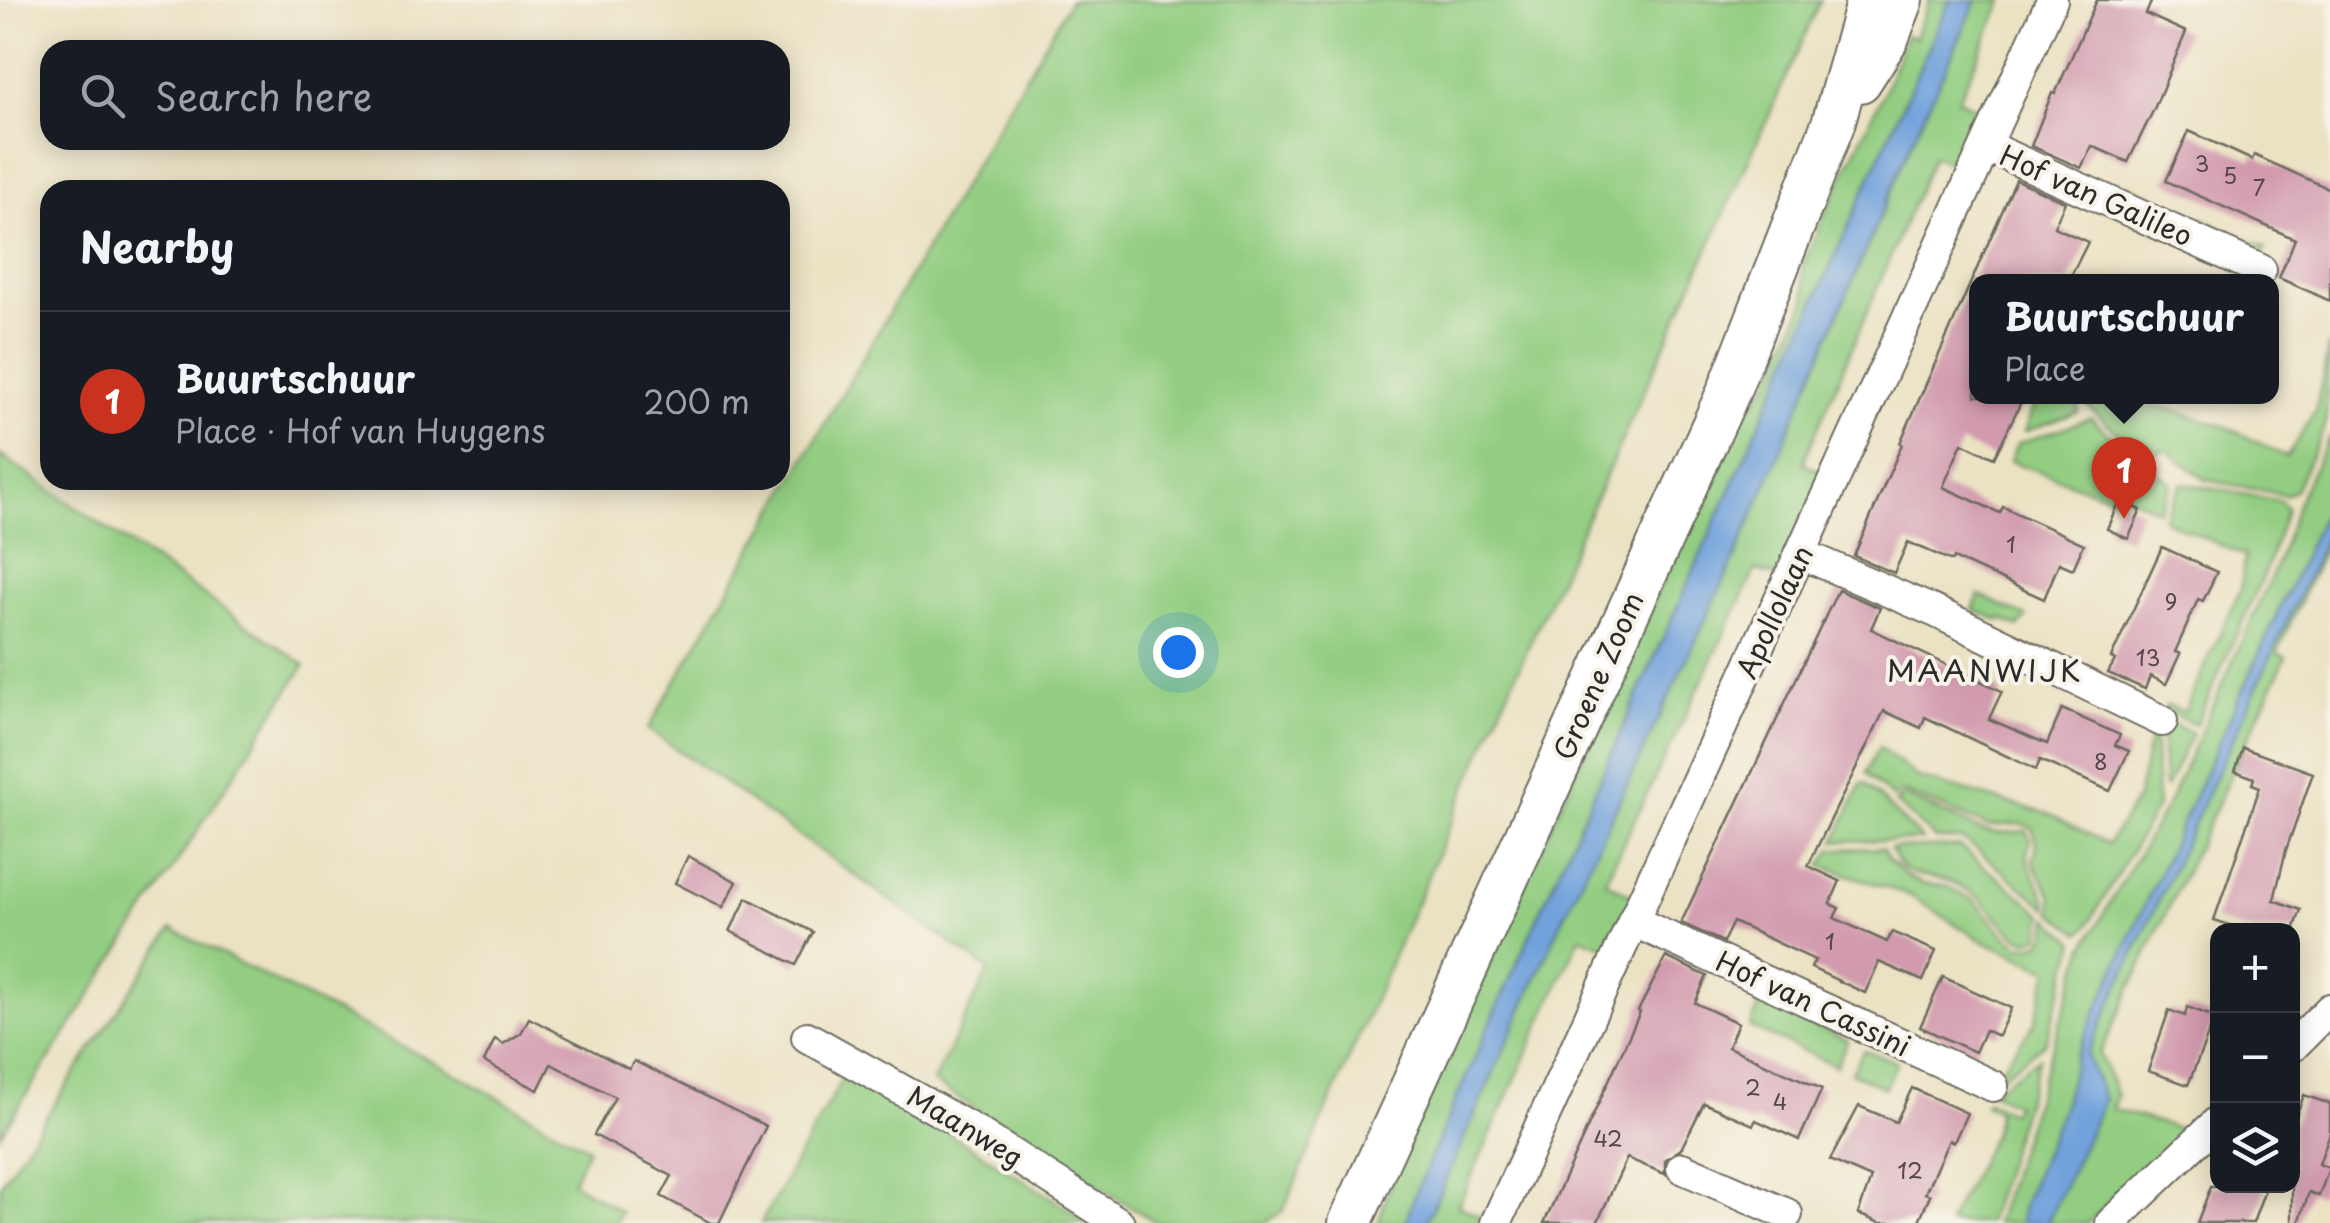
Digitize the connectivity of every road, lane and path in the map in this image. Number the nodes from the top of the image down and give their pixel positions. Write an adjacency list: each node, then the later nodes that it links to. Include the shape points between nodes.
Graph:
1 (1868, 0): 4 (main road, Groene Zoom)
2 (1902, 0): 4 (main road, Groene Zoom, via 1887,38)
3 (2052, 0): 5 (street, Apollolaan)
4 (1832, 124): 19 (main road, Groene Zoom, via 1728,393)
5 (1986, 146): 6 (street, Hof van Galileo); 7 (street, Apollolaan)
6 (2261, 270)
7 (1802, 554): 8 (street); 9 (street, Apollolaan)
8 (2162, 721)
9 (1633, 922): 13 (street, Hof van Cassini); 20 (street, Apollolaan)
10 (2330, 1009): 12 (street)
11 (807, 1037): 18 (street, Maanweg, via 975,1130)
12 (2300, 1039)
13 (1993, 1086)
14 (2210, 1130): 17 (street)
15 (1682, 1168): 16 (street)
16 (1792, 1220)
17 (2115, 1221)
18 (1119, 1223)
19 (1350, 1223)
20 (1496, 1223)

